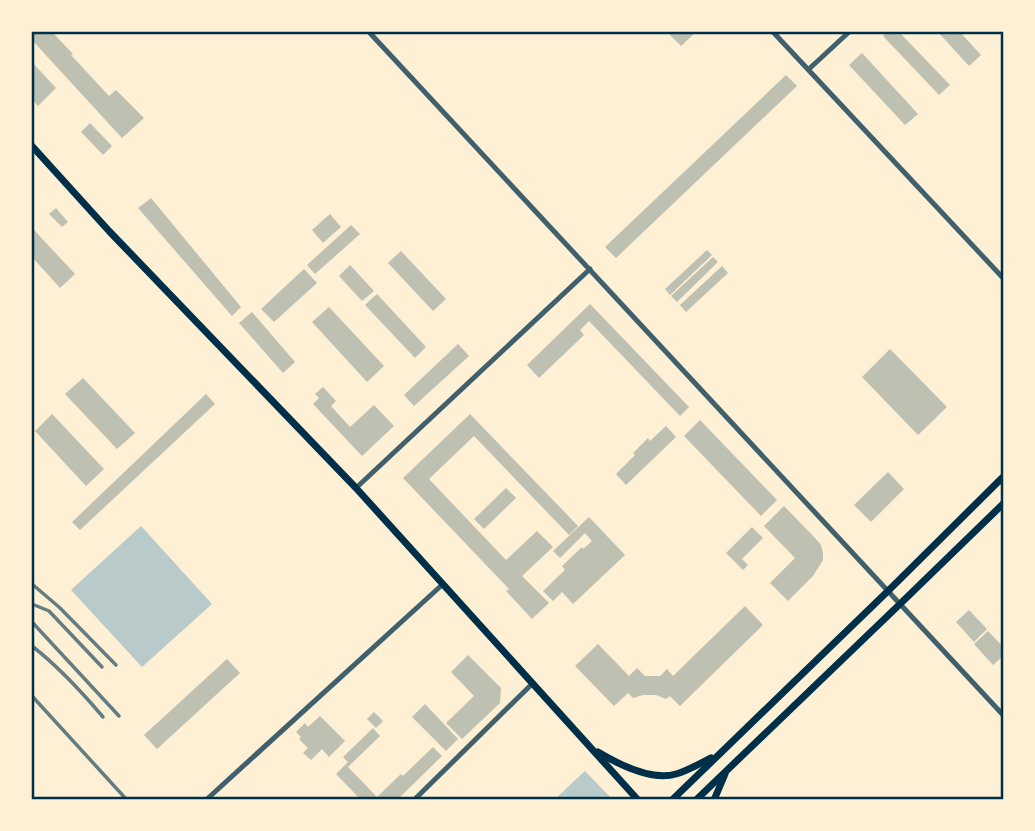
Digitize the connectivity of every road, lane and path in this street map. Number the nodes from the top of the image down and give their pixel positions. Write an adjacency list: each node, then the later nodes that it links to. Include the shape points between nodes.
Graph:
1 (369, 32): 6 (street)
2 (774, 32): 4 (street)
3 (849, 32): 4 (street)
4 (809, 69): 7 (street)
5 (32, 146): 9 (main road)
6 (590, 269): 9 (street); 12 (street)
7 (1003, 279)
8 (1003, 476): 12 (main road)
9 (356, 488): 11 (main road)
10 (1003, 503): 13 (main road)
11 (443, 584): 14 (main road); 19 (street)
12 (888, 591): 13 (street); 17 (main road)
13 (900, 604): 15 (street); 18 (main road)
14 (533, 683): 16 (main road); 20 (street)
15 (1003, 716)
16 (589, 746): 17 (main road, via 648,774 674,775); 21 (main road)
17 (718, 755): 22 (main road)
18 (727, 770): 23 (main road); 24 (main road)
19 (206, 800)
20 (414, 800)
21 (638, 800)
22 (672, 800)
23 (696, 800)
24 (714, 800)

